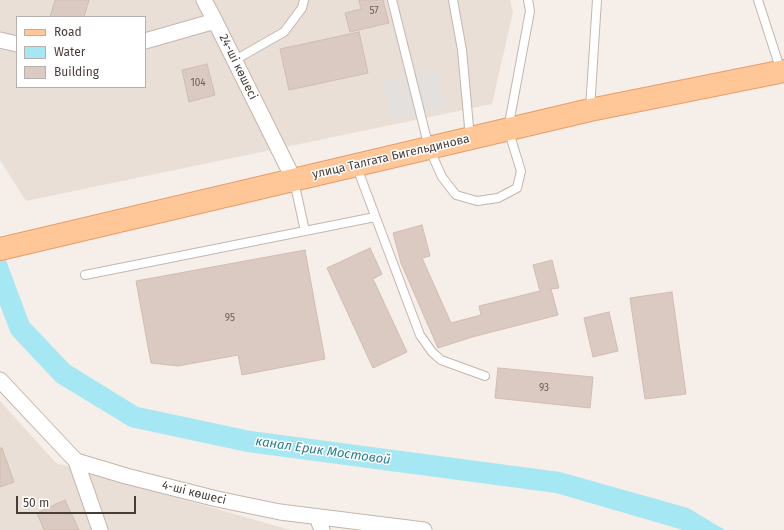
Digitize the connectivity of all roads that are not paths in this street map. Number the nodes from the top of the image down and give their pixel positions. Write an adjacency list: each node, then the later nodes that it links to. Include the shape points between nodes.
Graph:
1 (204, 0): 8 (street)
2 (304, 0): 12 (lane, via 302,8 284,32)
3 (392, 0): 17 (lane)
4 (453, 0): 16 (lane, via 462,50)
5 (528, 0): 15 (lane, via 530,11)
6 (597, 0): 14 (lane)
7 (758, 0): 13 (lane)
8 (215, 20): 10 (street, 24-ші көшесі); 12 (street, 24-ші көшесі)
9 (0, 40): 11 (street)
10 (146, 41)
11 (16, 44)
12 (235, 60): 19 (street, 24-ші көшесі)
13 (782, 72): 14 (main road, улица Талгата Бигельдинова)
14 (590, 110): 15 (main road, улица Талгата Бигельдинова)
15 (508, 129): 16 (main road, улица Талгата Бигельдинова); 17 (lane, via 521,171 517,188 498,198 477,201 456,195 442,176)
16 (470, 138): 17 (main road, улица Талгата Бигельдинова)
17 (430, 148): 18 (main road, улица Талгата Бигельдинова)
18 (356, 165): 19 (main road, улица Талгата Бигельдинова); 20 (lane)
19 (294, 180): 21 (lane); 22 (main road, улица Талгата Бигельдинова)
20 (375, 217): 21 (lane); 24 (lane, via 420,335 441,360)
21 (306, 231): 23 (lane)
22 (8, 247)
23 (85, 275)
24 (485, 376)
25 (0, 380): 26 (street)
26 (76, 461): 27 (street, 4-ші көшесі, via 126,476); 28 (street)
27 (319, 523): 29 (street, 4-ші көшесі)
28 (100, 530)
29 (424, 530)

